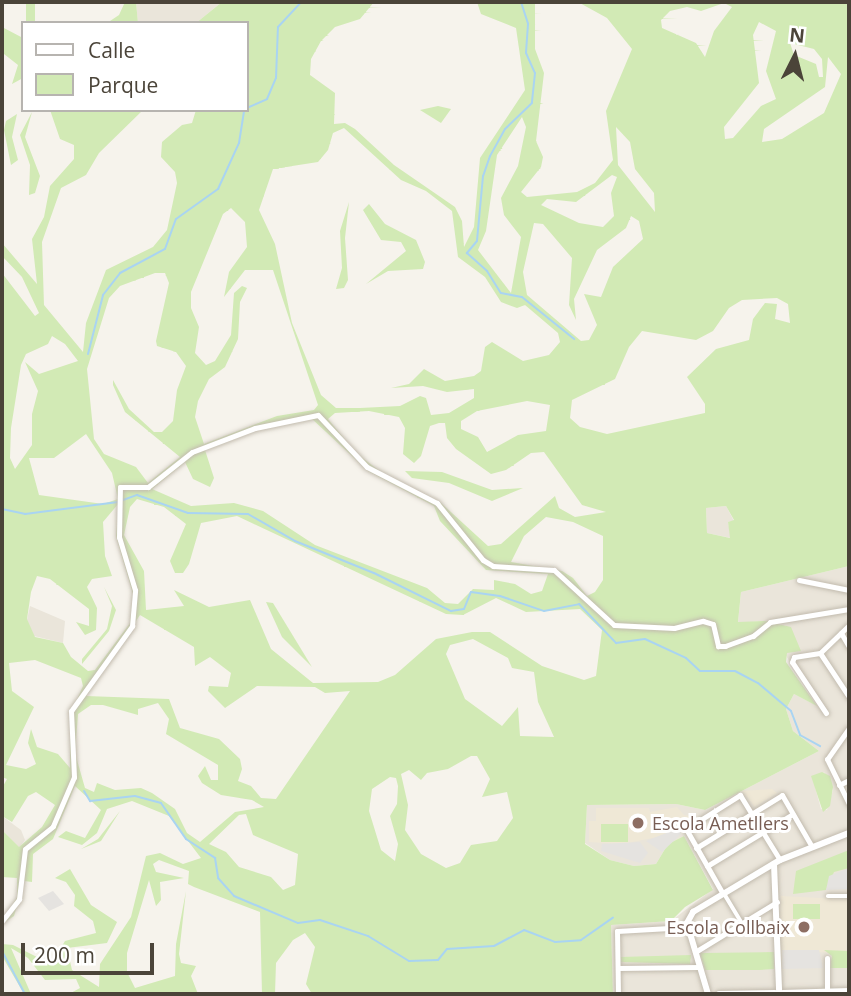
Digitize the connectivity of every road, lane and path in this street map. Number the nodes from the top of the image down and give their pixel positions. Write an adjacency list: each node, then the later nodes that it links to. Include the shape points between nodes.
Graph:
1 (799, 580): 2 (street)
2 (849, 590)
3 (849, 609): 26 (street, via 780,619 725,646 718,646 713,624 703,621 674,628 614,625 554,570 493,566 483,560 438,503 367,467 318,415 275,421 202,447 153,485 120,487 119,537 135,590 132,626 71,711 74,777 52,826 25,849 19,899)
4 (849, 625): 5 (street)
5 (841, 633): 6 (street); 7 (street)
6 (849, 647)
7 (820, 653): 8 (street); 9 (street, via 794,657 792,662)
8 (849, 697)
9 (826, 713)
10 (849, 728): 12 (street, via 827,759)
11 (849, 780): 12 (street)
12 (839, 785): 13 (street)
13 (849, 804)
14 (752, 814): 15 (street, via 782,795); 16 (street); 19 (street); 19 (street, via 740,795 686,829)
15 (793, 814): 16 (street); 18 (street)
16 (763, 832): 20 (street); 21 (street)
17 (849, 833): 18 (street)
18 (811, 845): 20 (street)
19 (696, 848): 21 (street)
20 (777, 862): 22 (street); 25 (street)
21 (707, 866): 22 (street)
22 (724, 893): 27 (street); 28 (street, via 693,912)
23 (828, 896): 24 (street)
24 (849, 896)
25 (777, 902): 27 (street); 35 (street)
26 (2, 920)
27 (742, 923): 29 (street)
28 (687, 927): 29 (street); 32 (street, via 617,931)
29 (695, 952): 31 (street)
30 (827, 958): 34 (street)
31 (699, 967): 32 (street); 37 (street)
32 (618, 968): 36 (street)
33 (849, 991): 34 (street)
34 (827, 992): 35 (street)
35 (779, 993): 38 (street)
36 (618, 994)
37 (708, 994)
38 (719, 994)

